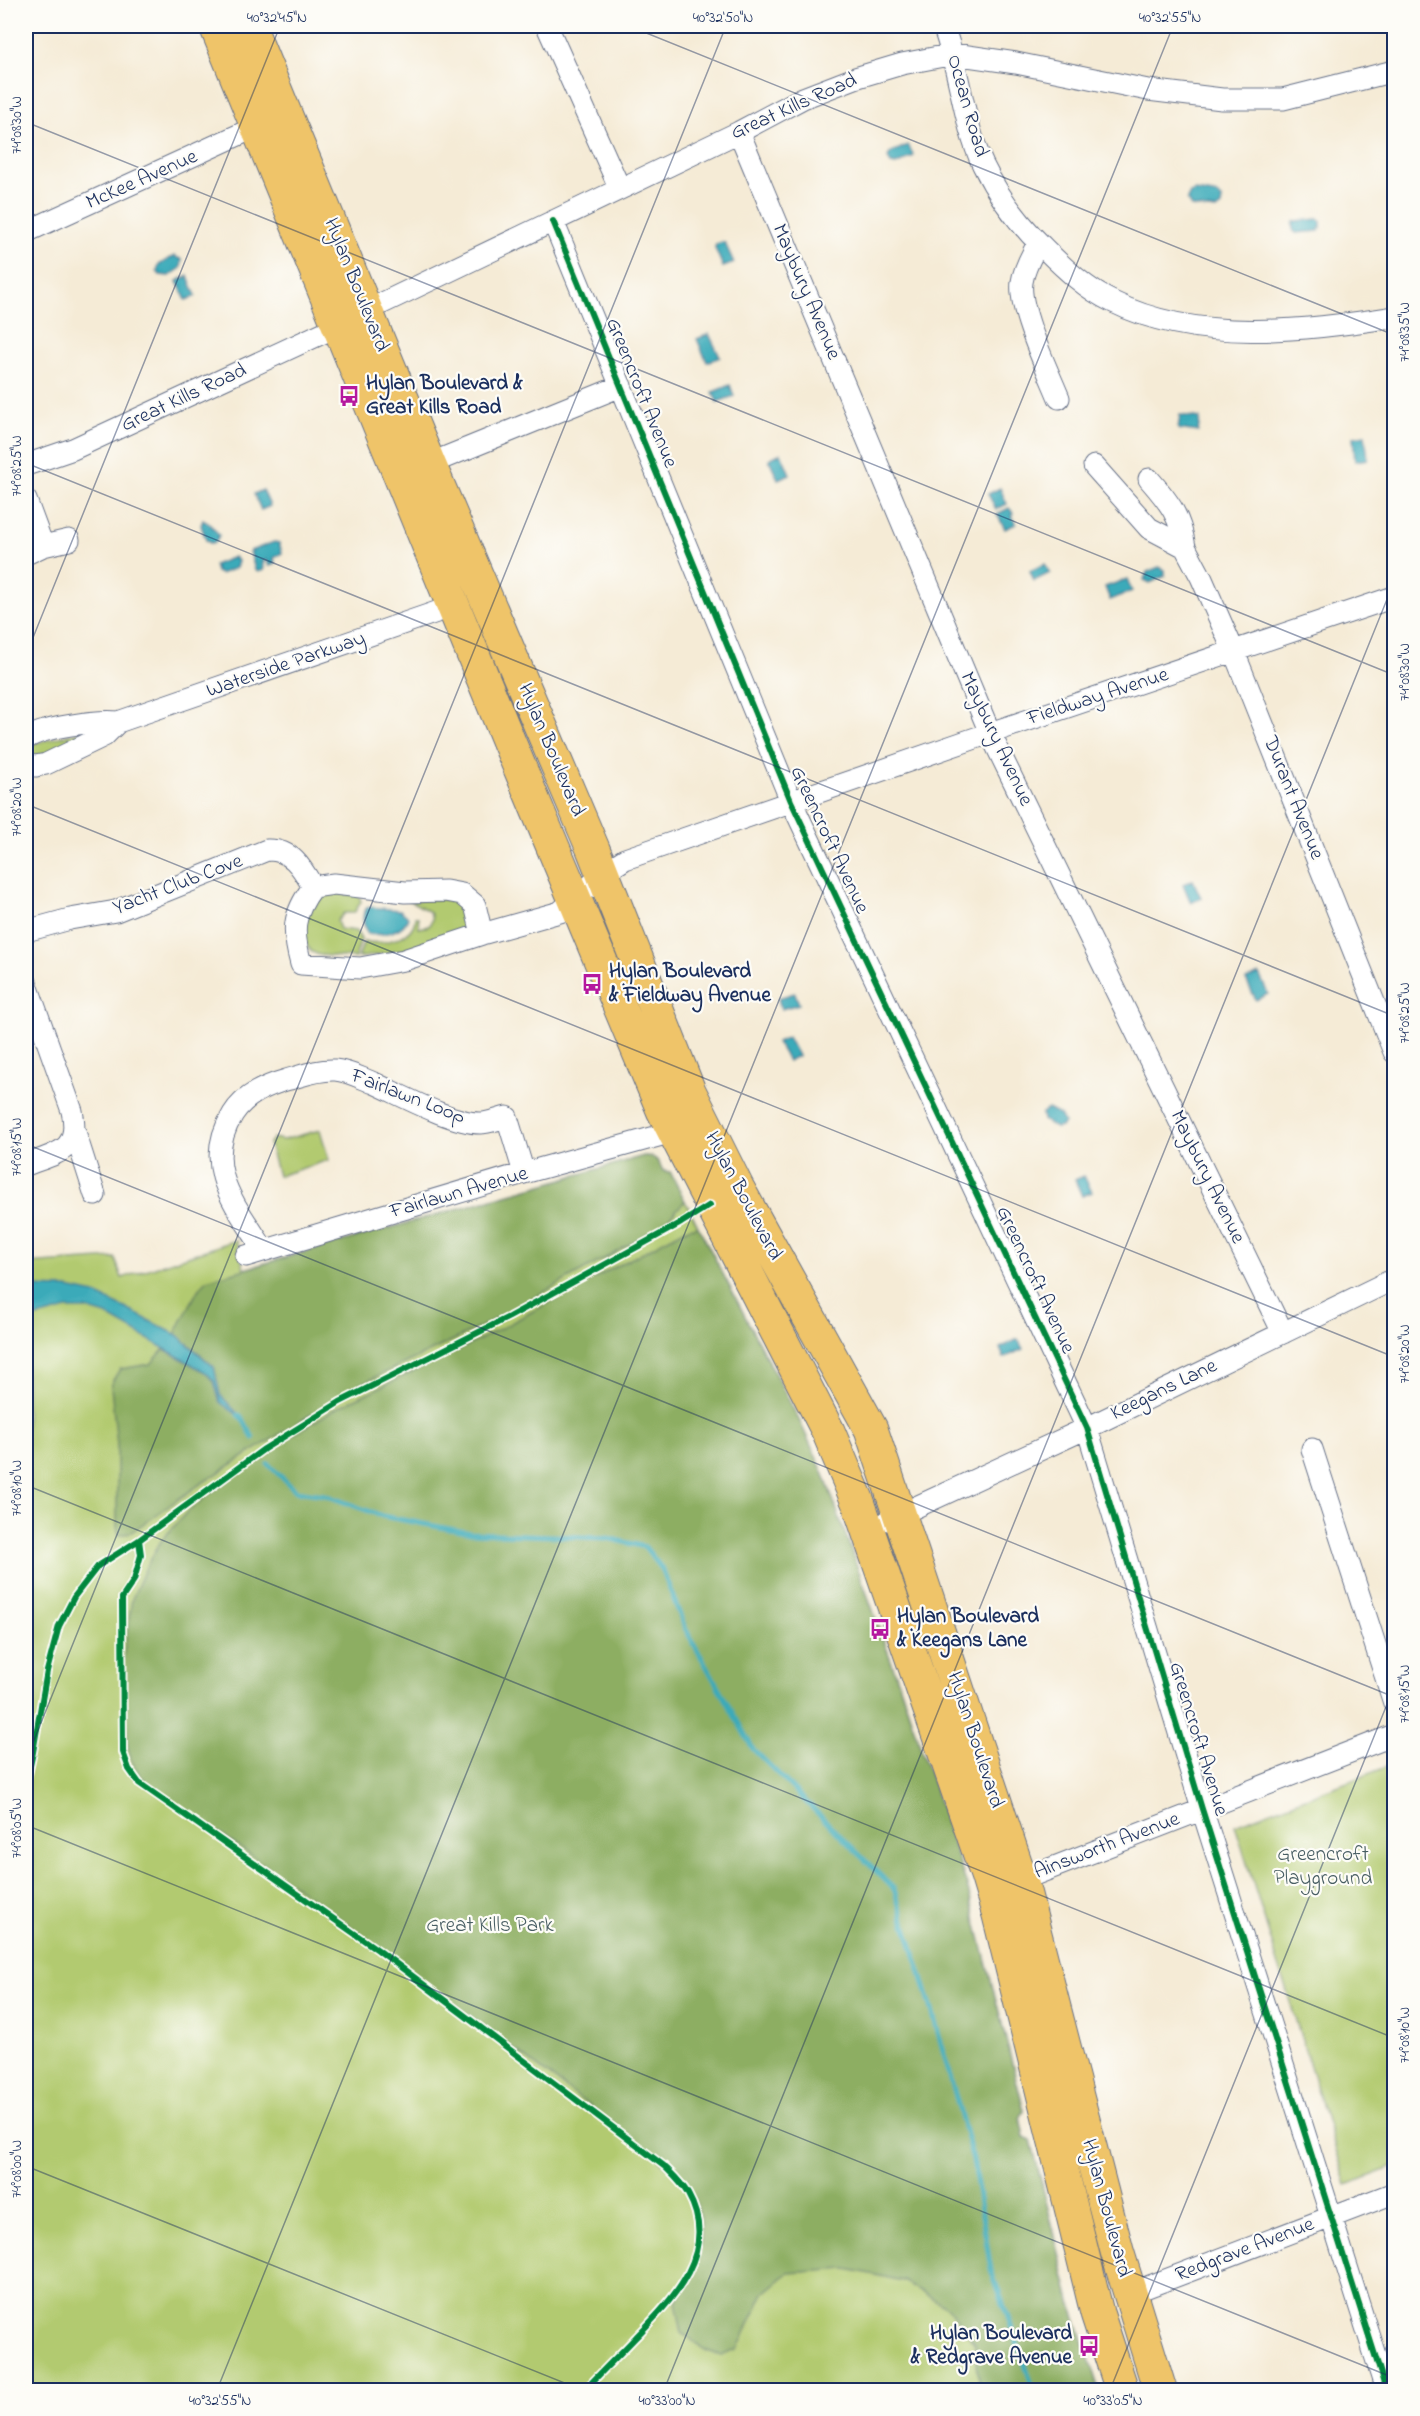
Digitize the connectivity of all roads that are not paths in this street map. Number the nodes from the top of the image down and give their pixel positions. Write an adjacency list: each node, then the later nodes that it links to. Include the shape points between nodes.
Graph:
1 (216, 26): 7 (main road, Hylan Boulevard)
2 (249, 26): 14 (main road, Hylan Boulevard)
3 (547, 26): 9 (street)
4 (943, 26): 5 (street, Ocean Road)
5 (954, 54): 6 (street, Great Kills Road, via 1148,90 1222,99 1283,99); 8 (street, Great Kills Road, via 855,78 803,98); 12 (street, Ocean Road, via 982,164 1001,196)
6 (1395, 71)
7 (258, 126): 11 (street, McKee Avenue); 14 (main road, Hylan Boulevard)
8 (739, 132): 9 (street, Great Kills Road); 29 (street, Maybury Avenue)
9 (620, 189): 10 (street, Great Kills Road)
10 (553, 221): 14 (street, Great Kills Road); 15 (street, Greencroft Avenue)
11 (26, 232)
12 (1038, 243): 13 (street, Ocean Road, via 1073,277 1113,302 1186,325 1228,330 1307,330); 16 (street, via 1021,284 1027,314)
13 (1395, 317)
14 (353, 318): 17 (main road, Hylan Boulevard); 18 (street, Great Kills Road, via 73,449); 26 (main road, Hylan Boulevard)
15 (621, 386): 17 (street); 32 (street, Greencroft Avenue)
16 (1059, 398)
17 (429, 464): 33 (main road, Hylan Boulevard)
18 (26, 465)
19 (1094, 466): 23 (street, via 1149,528)
20 (1149, 480): 23 (street, Durant Avenue, via 1171,504 1182,526)
21 (26, 500): 24 (street)
22 (69, 540): 24 (street)
23 (1185, 547): 27 (street, Durant Avenue)
24 (34, 550)
25 (1395, 597): 27 (street, Fieldway Avenue)
26 (454, 606): 28 (street, Waterside Parkway); 35 (main road, Hylan Boulevard)
27 (1234, 652): 29 (street, Fieldway Avenue); 39 (street, Durant Avenue)
28 (118, 722): 30 (street, Waterside Parkway, via 76,725); 31 (street, Waterside Parkway, via 104,736 46,764)
29 (990, 733): 32 (street, Fieldway Avenue); 47 (street, Maybury Avenue)
30 (26, 739)
31 (26, 765)
32 (791, 801): 33 (street, Fieldway Avenue, via 625,859); 48 (street, Greencroft Avenue)
33 (602, 874): 35 (street, Fieldway Avenue); 50 (main road, Hylan Boulevard, via 700,1116 871,1429)
34 (313, 887): 36 (street, Yacht Club Cove, via 302,866 292,857 282,851 267,850 116,911); 37 (street, via 334,884 462,894 474,905); 37 (street, via 294,924 301,964 360,968 383,965)
35 (574, 899): 37 (street, via 560,912); 41 (main road, Hylan Boulevard)
36 (26, 931)
37 (482, 934)
38 (26, 982): 40 (street, via 72,1111)
39 (1395, 1052)
40 (75, 1132): 42 (street, via 57,1153); 44 (street)
41 (673, 1132): 43 (street, Fairlawn Avenue); 51 (main road, Hylan Boulevard, via 828,1431)
42 (26, 1164)
43 (524, 1173): 45 (street, Fairlawn Avenue); 45 (street, Fairlawn Loop, via 507,1117 480,1123 457,1118 355,1075 317,1071 267,1086 250,1096 236,1110 221,1142 223,1181)
44 (95, 1195)
45 (255, 1253)
46 (1395, 1279): 47 (street, Keegans Lane)
47 (1283, 1333): 48 (street, Keegans Lane)
48 (1087, 1428): 50 (street, Keegans Lane); 54 (street, Greencroft Avenue)
49 (1312, 1449): 52 (street)
50 (901, 1514): 51 (street, Keegans Lane); 55 (main road, Hylan Boulevard)
51 (867, 1529): 59 (main road, Hylan Boulevard, via 994,1896 1097,2313)
52 (1395, 1703)
53 (1395, 1735): 54 (street, Ainsworth Avenue)
54 (1202, 1809): 55 (street, Ainsworth Avenue); 57 (street, Greencroft Avenue)
55 (1021, 1880): 58 (main road, Hylan Boulevard)
56 (1395, 2193): 57 (street, Redgrave Avenue)
57 (1330, 2217): 58 (street, Redgrave Avenue); 61 (street, Greencroft Avenue)
58 (1129, 2294): 60 (main road, Hylan Boulevard)
59 (1122, 2391)
60 (1160, 2391)
61 (1386, 2391)

